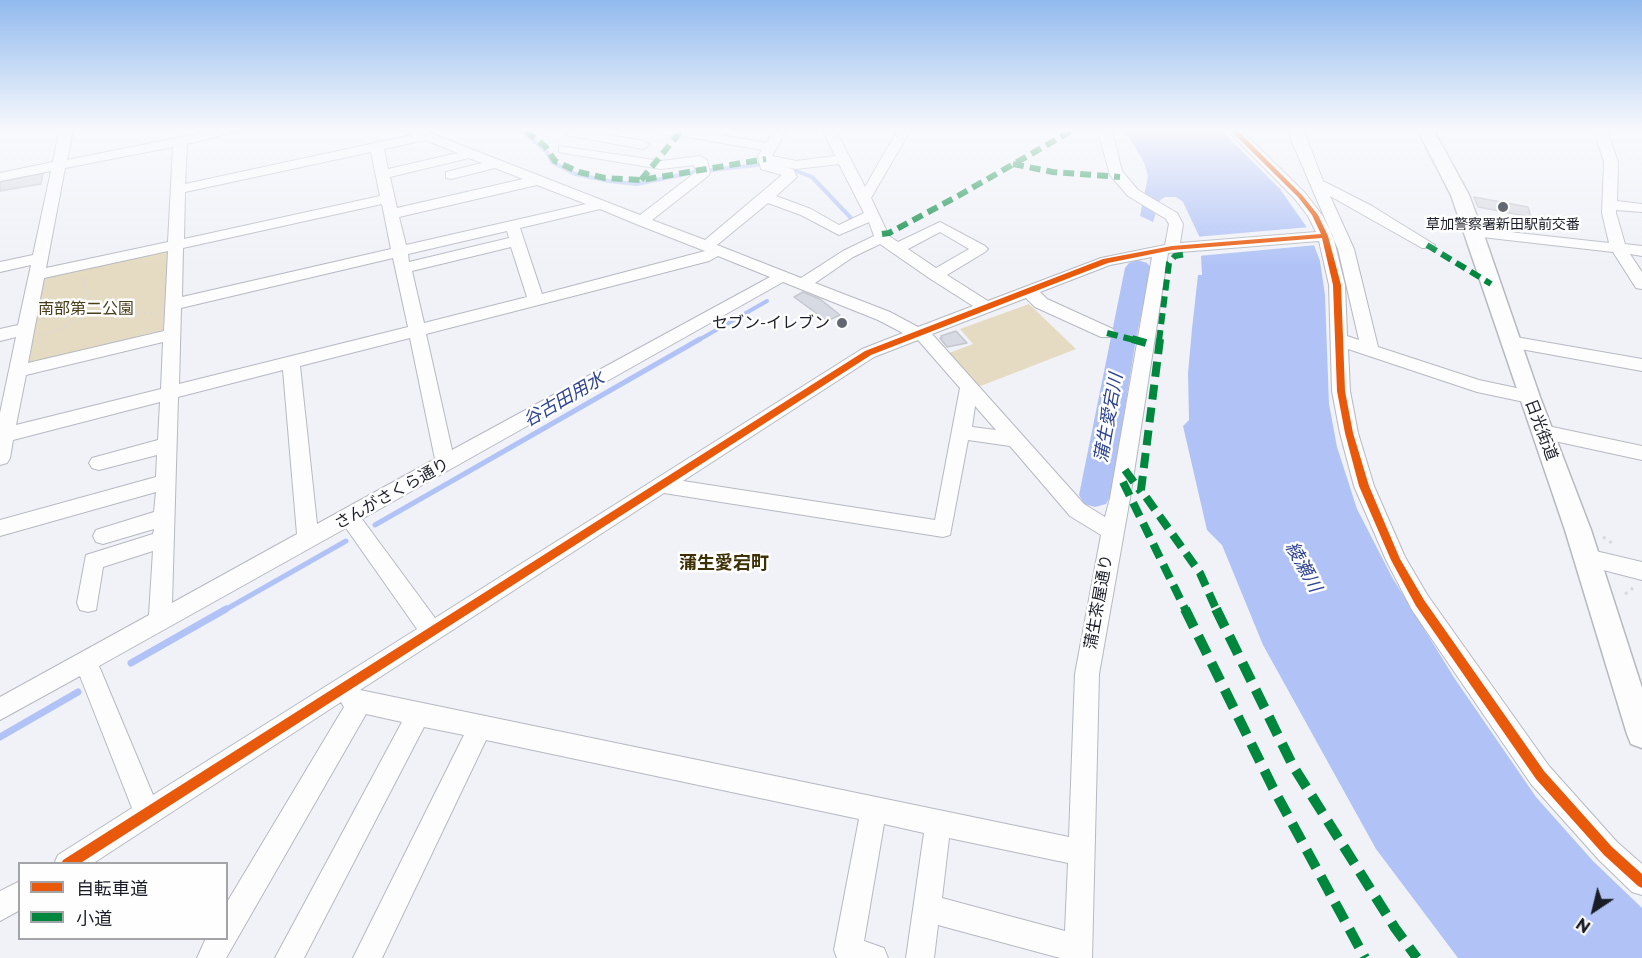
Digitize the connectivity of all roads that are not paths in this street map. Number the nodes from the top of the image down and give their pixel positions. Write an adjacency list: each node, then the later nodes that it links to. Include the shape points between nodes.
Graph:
1 (56, 176): 39 (street)
2 (179, 176): 17 (street)
3 (245, 176): 17 (street)
4 (380, 176): 22 (street)
5 (526, 176): 15 (street)
6 (707, 176): 25 (street)
7 (789, 176): 18 (street)
8 (852, 176): 19 (street)
9 (878, 176): 19 (street)
10 (1118, 176): 33 (street, 蒲生茶屋通り, via 1139,198 1172,216 1176,224)
11 (1279, 176): 28 (street, via 1315,215)
12 (1314, 176): 16 (street)
13 (1450, 176): 27 (main road, 日光街道)
14 (1610, 176): 21 (street)
15 (538, 180): 20 (street); 22 (street)
16 (1318, 184): 32 (street); 59 (street, via 1346,249)
17 (180, 189): 31 (street)
18 (766, 197): 24 (street, via 806,212 839,231); 37 (street)
19 (863, 197): 24 (street)
20 (600, 205): 25 (street); 26 (street)
21 (1609, 205): 23 (street); 34 (street)
22 (389, 207): 31 (street); 38 (street)
23 (1642, 208)
24 (872, 215): 29 (street)
25 (641, 221): 37 (street)
26 (512, 225): 30 (street); 38 (street)
27 (1473, 232): 34 (street); 58 (main road, 日光街道)
28 (1319, 236): 33 (street); 57 (street, via 1337,285)
29 (881, 238): 35 (street); 45 (street)
30 (517, 241): 41 (street); 48 (street)
31 (177, 244): 42 (street); 49 (street)
32 (1427, 245)
33 (1171, 248): 47 (street, via 1106,261); 80 (street, 蒲生茶屋通り)
34 (1618, 248): 36 (street); 46 (street)
35 (897, 249): 43 (street); 43 (street, via 940,226 980,249)
36 (1642, 250)
37 (709, 251): 44 (street); 48 (street)
38 (399, 252): 41 (street); 49 (street)
39 (40, 258): 40 (street); 42 (street)
40 (0, 267)
41 (402, 268): 52 (street)
42 (37, 275): 51 (street)
43 (935, 275): 50 (street)
44 (783, 276): 45 (street); 74 (street, さんがさくら通り)
45 (802, 284): 53 (street)
46 (1642, 284)
47 (1029, 291): 50 (street); 54 (street, via 1041,303)
48 (536, 300): 52 (street)
49 (169, 308): 55 (street)
50 (987, 308): 53 (street)
51 (27, 328): 56 (street); 62 (street)
52 (407, 331): 60 (street); 74 (street)
53 (919, 332): 63 (street); 76 (street, via 868,353)
54 (1107, 333)
55 (172, 334): 62 (street); 64 (street)
56 (0, 335)
57 (1340, 340): 59 (street); 99 (street, via 1341,391 1356,465 1376,517 1420,603 1540,775 1608,851)
58 (1510, 342): 61 (street); 65 (main road, 日光街道)
59 (1370, 350): 65 (street, via 1477,386)
60 (291, 362): 64 (street); 82 (street)
61 (1642, 365)
62 (18, 371): 68 (street)
63 (969, 387): 67 (street); 69 (street)
64 (170, 393): 68 (street); 70 (street)
65 (1529, 397): 66 (main road, 日光街道)
66 (1542, 432): 71 (street); 83 (main road, 日光街道)
67 (962, 433): 69 (street); 76 (street, via 944,529)
68 (3, 436): 72 (street)
69 (1016, 440): 80 (street, via 1077,510)
70 (167, 445): 73 (street); 75 (street)
71 (1642, 453)
72 (0, 458)
73 (99, 463)
74 (446, 464): 77 (street, さんがさくら通り)
75 (164, 482): 78 (street); 79 (street)
76 (659, 485): 87 (street)
77 (349, 517): 82 (street, さんがさくら通り); 87 (street)
78 (4, 526)
79 (163, 528): 81 (street); 85 (street, via 93,561); 86 (street)
80 (1112, 531): 97 (street, 蒲生茶屋通り, via 1087,674)
81 (103, 536)
82 (308, 540): 86 (street, さんがさくら通り)
83 (1594, 547): 84 (street); 92 (main road, 日光街道)
84 (1639, 578)
85 (88, 603)
86 (160, 621): 88 (street, さんがさくら通り)
87 (431, 630): 89 (street)
88 (86, 662): 90 (street, さんがさくら通り); 95 (street)
89 (352, 694): 91 (street); 95 (street); 103 (street)
90 (0, 709)
91 (419, 712): 93 (street); 107 (street)
92 (1640, 721)
93 (481, 725): 94 (street); 108 (street)
94 (874, 809): 96 (street); 109 (street, via 848,950)
95 (147, 812): 98 (street)
96 (938, 824): 97 (street); 102 (street)
97 (1081, 853): 105 (street, 蒲生茶屋通り)
98 (70, 862)
99 (1642, 882)
100 (18, 895): 101 (street)
101 (0, 907)
102 (927, 909): 105 (street); 110 (street)
103 (228, 927)
104 (221, 940): 106 (street)
105 (1078, 953)
106 (211, 958)
107 (289, 958)
108 (367, 958)
109 (874, 958)
110 (920, 958)

